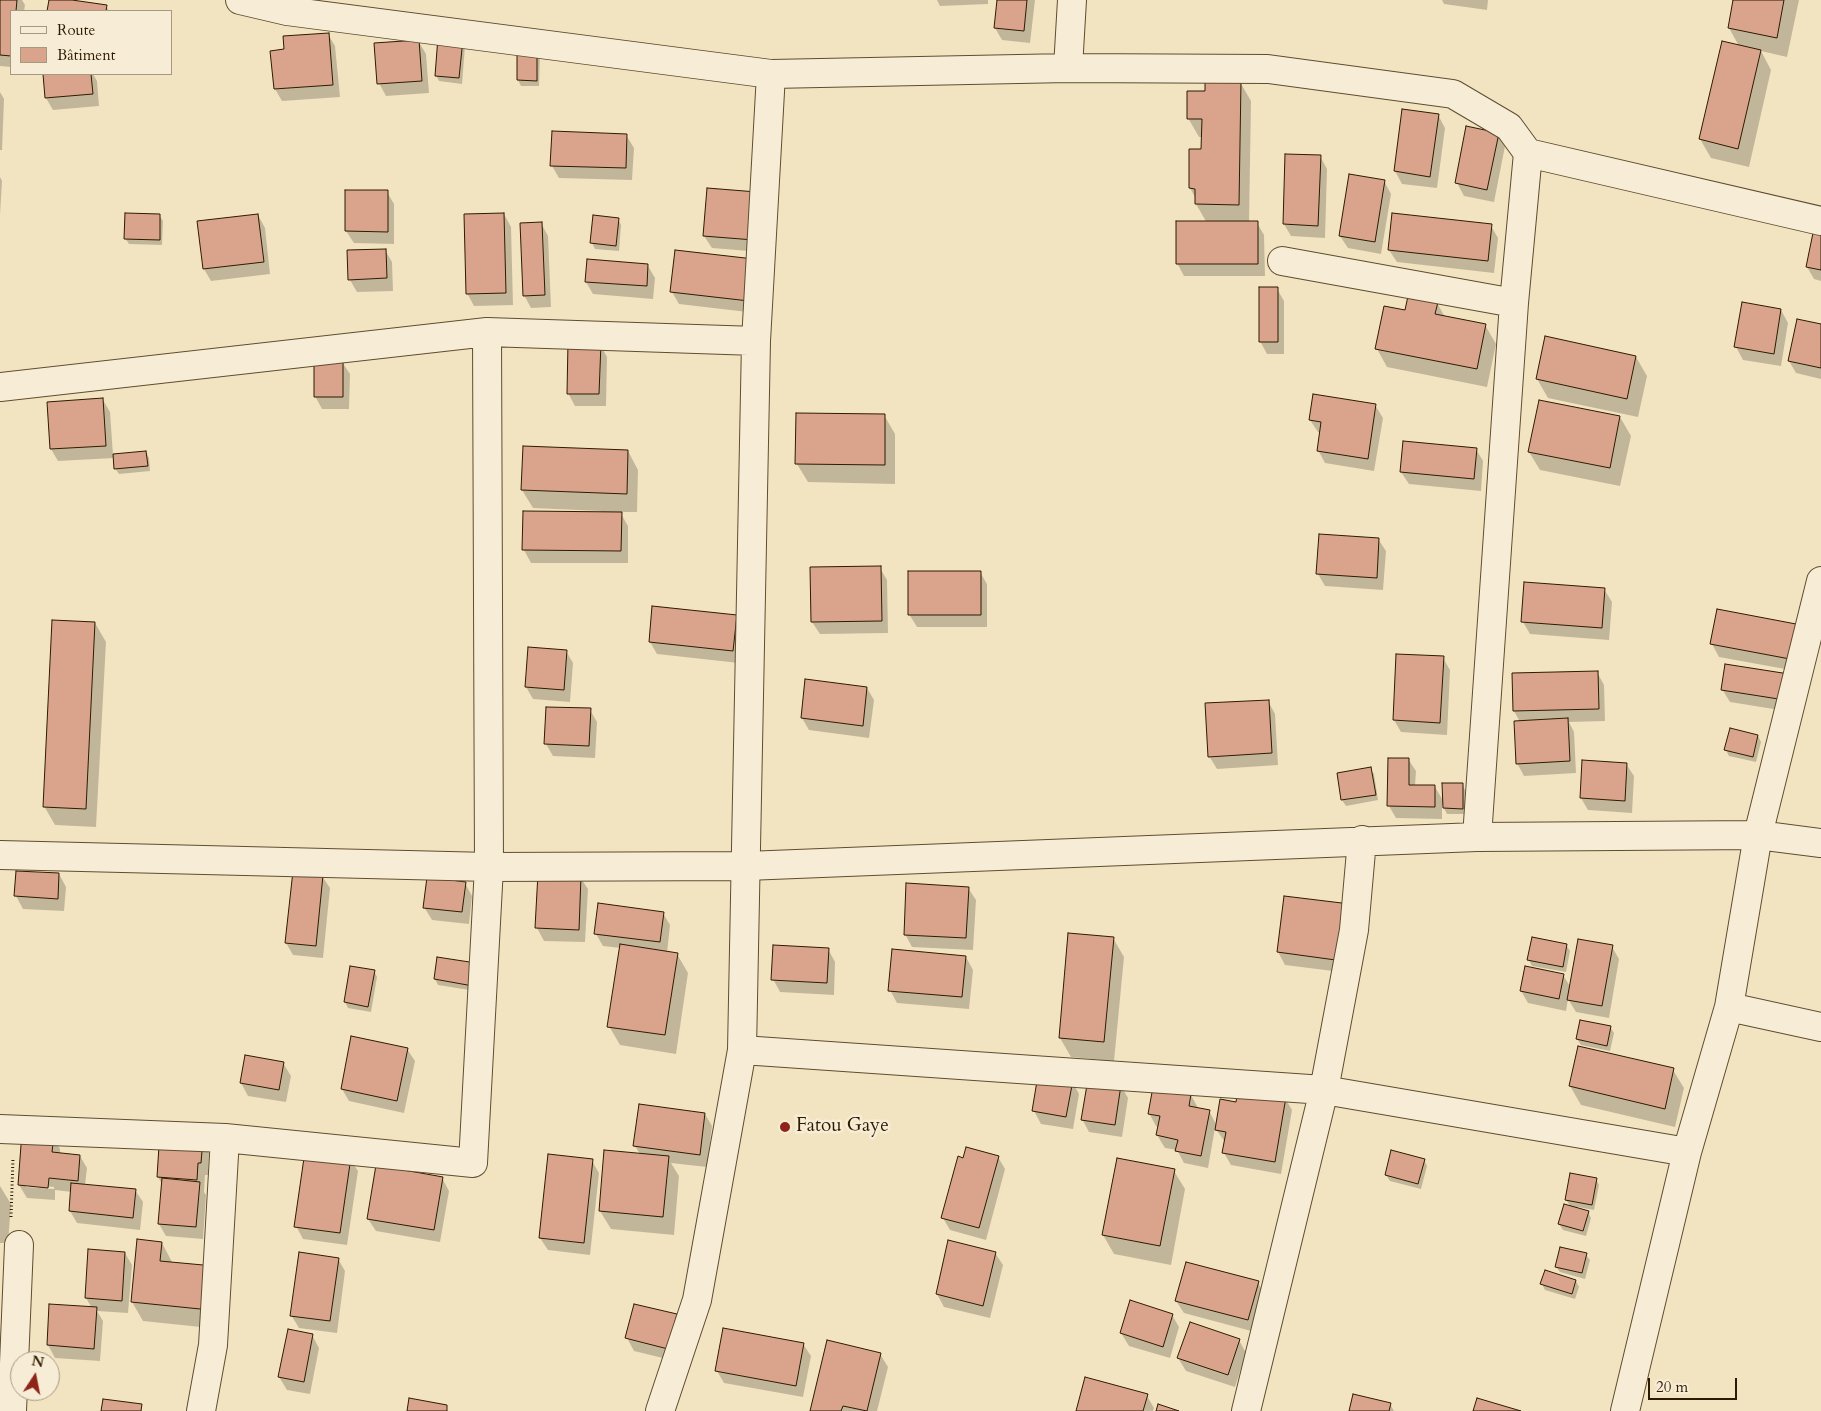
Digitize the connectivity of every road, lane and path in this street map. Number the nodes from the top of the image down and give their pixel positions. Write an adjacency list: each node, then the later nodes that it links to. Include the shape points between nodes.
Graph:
1 (240, 0): 3 (street)
2 (1072, 0): 4 (street)
3 (288, 5): 5 (street)
4 (1068, 68): 5 (street); 6 (street, via 1268,69 1453,94 1509,127)
5 (771, 74): 11 (street)
6 (1528, 153): 7 (street); 9 (street)
7 (1821, 221)
8 (1282, 261): 9 (street)
9 (1514, 303): 15 (street)
10 (487, 332): 11 (street); 12 (street); 19 (street)
11 (756, 341): 20 (street)
12 (0, 388)
13 (1820, 592): 14 (street)
14 (1758, 835): 15 (street); 17 (street); 21 (street)
15 (1477, 837): 16 (street)
16 (1362, 840): 20 (street); 24 (street, via 1354,930)
17 (1821, 842)
18 (0, 855): 19 (street)
19 (489, 866): 20 (street); 26 (street, via 473,1163)
20 (746, 866): 23 (street)
21 (1729, 1007): 22 (street); 27 (street)
22 (1821, 1027)
23 (742, 1050): 24 (street); 31 (street, via 697,1300)
24 (1324, 1090): 27 (street); 32 (street)
25 (7, 1130): 26 (street); 28 (path, via 10,1246)
26 (225, 1138): 30 (street, via 213,1345)
27 (1687, 1152): 33 (street)
28 (19, 1245): 29 (street)
29 (12, 1411)
30 (201, 1411)
31 (660, 1411)
32 (1246, 1411)
33 (1625, 1411)

